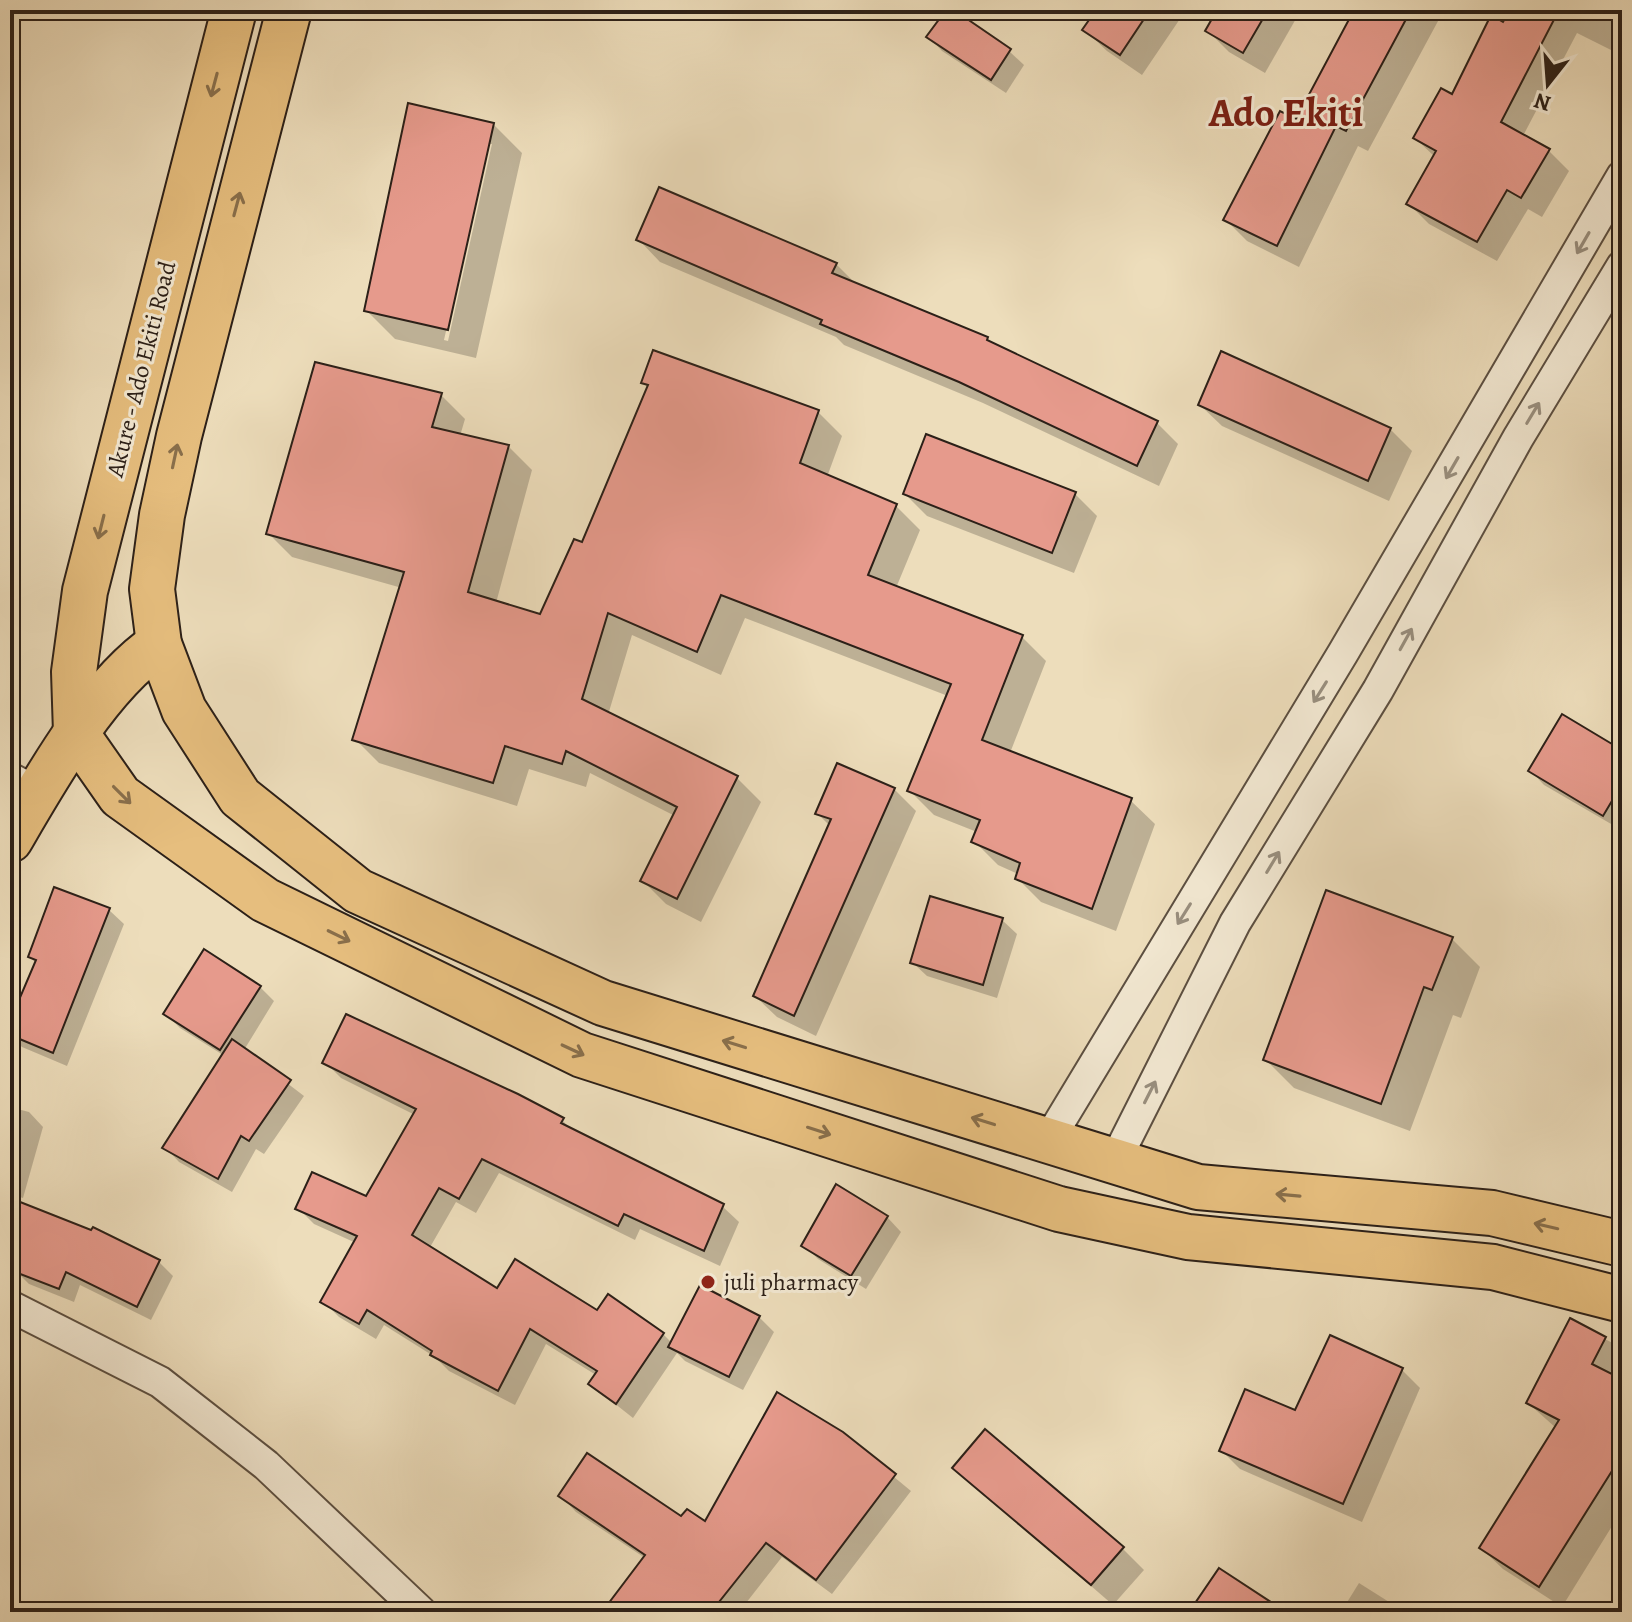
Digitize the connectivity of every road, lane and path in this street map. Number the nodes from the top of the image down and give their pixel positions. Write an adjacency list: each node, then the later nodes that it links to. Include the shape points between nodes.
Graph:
1 (234, 10): 6 (main road, Akure - Ado Ekiti Road, one-way to 6, via 85,591 74,672)
2 (289, 10): 5 (main road, one-way to 2, via 152,589 162,515)
3 (1622, 176): 9 (street, one-way to 9, via 1351,640)
4 (1622, 266): 10 (street, one-way to 4, via 1235,923 1378,690 1518,438)
5 (159, 644): 6 (main road, via 142,655); 9 (main road, one-way to 5, via 603,1003 358,891 240,797 184,710)
6 (76, 733): 7 (main road); 12 (main road, one-way to 12, via 120,796 265,900 582,1055 1059,1209 1188,1237 1493,1267)
7 (24, 785): 8 (main road)
8 (10, 840)
9 (1048, 1141): 10 (main road)
10 (1115, 1161): 11 (main road, one-way to 10, via 1492,1213 1198,1187)
11 (1622, 1244)
12 (1622, 1300)
13 (10, 1306): 14 (street, via 160,1382 266,1465)
14 (421, 1612)

